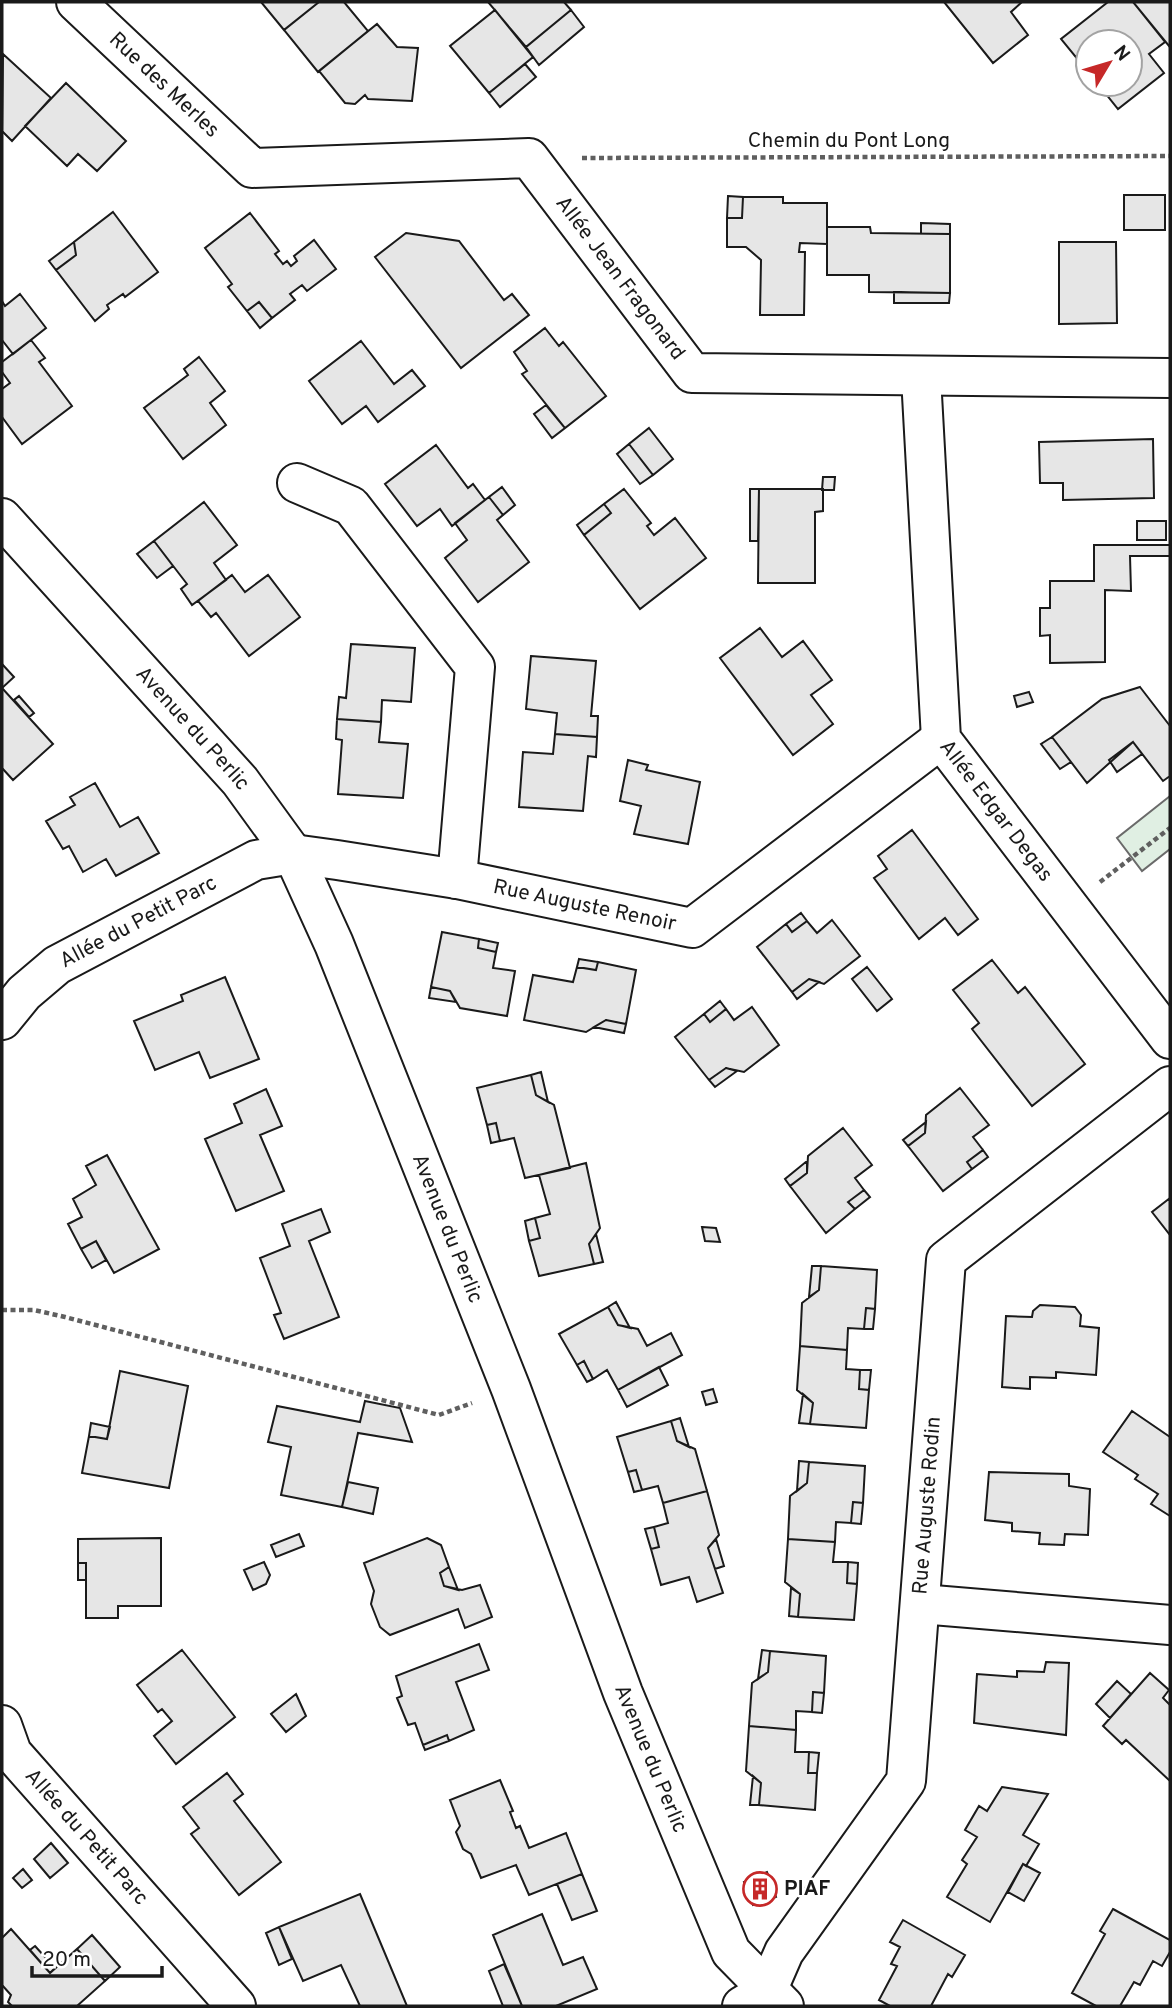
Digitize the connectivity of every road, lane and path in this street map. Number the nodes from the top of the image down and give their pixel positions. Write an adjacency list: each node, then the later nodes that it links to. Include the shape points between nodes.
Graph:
1 (76, 2): 3 (street, Rue des Merles, via 252,169)
2 (1170, 156): 3 (path, Chemin du Pont Long)
3 (529, 158): 4 (street, Allée Jean Fragonard, via 692,373)
4 (921, 377): 5 (street, Allée Jean Fragonard); 8 (street, Allée Edgar Degas)
5 (1170, 378)
6 (297, 483): 11 (street, via 351,506 475,667)
7 (2, 518): 10 (street, Avenue du Perlic, via 240,781)
8 (940, 739): 11 (street, Rue Auguste Renoir, via 692,928); 12 (street, Allée Edgar Degas)
9 (1170, 828): 12 (path)
10 (293, 854): 11 (street, Rue Auguste Renoir); 13 (street, Allée du Petit Parc, via 256,860 57,965 24,993); 17 (street, Avenue du Perlic, via 334,944)
11 (457, 879)
12 (1068, 905): 14 (street, Allée Edgar Degas)
13 (2, 1020)
14 (1170, 1039)
15 (1170, 1086): 18 (street, Rue Auguste Rodin, via 946,1260)
16 (2, 1310): 17 (path, via 34,1310 65,1317 439,1415)
17 (511, 1389): 21 (street, Avenue du Perlic, via 623,1693 731,1952)
18 (921, 1604): 19 (street); 21 (street, Rue Auguste Rodin, via 906,1781 784,1952)
19 (1170, 1625)
20 (2, 1725): 22 (street, Allée du Petit Parc, via 12,1753)
21 (764, 2001)
22 (236, 2006)

